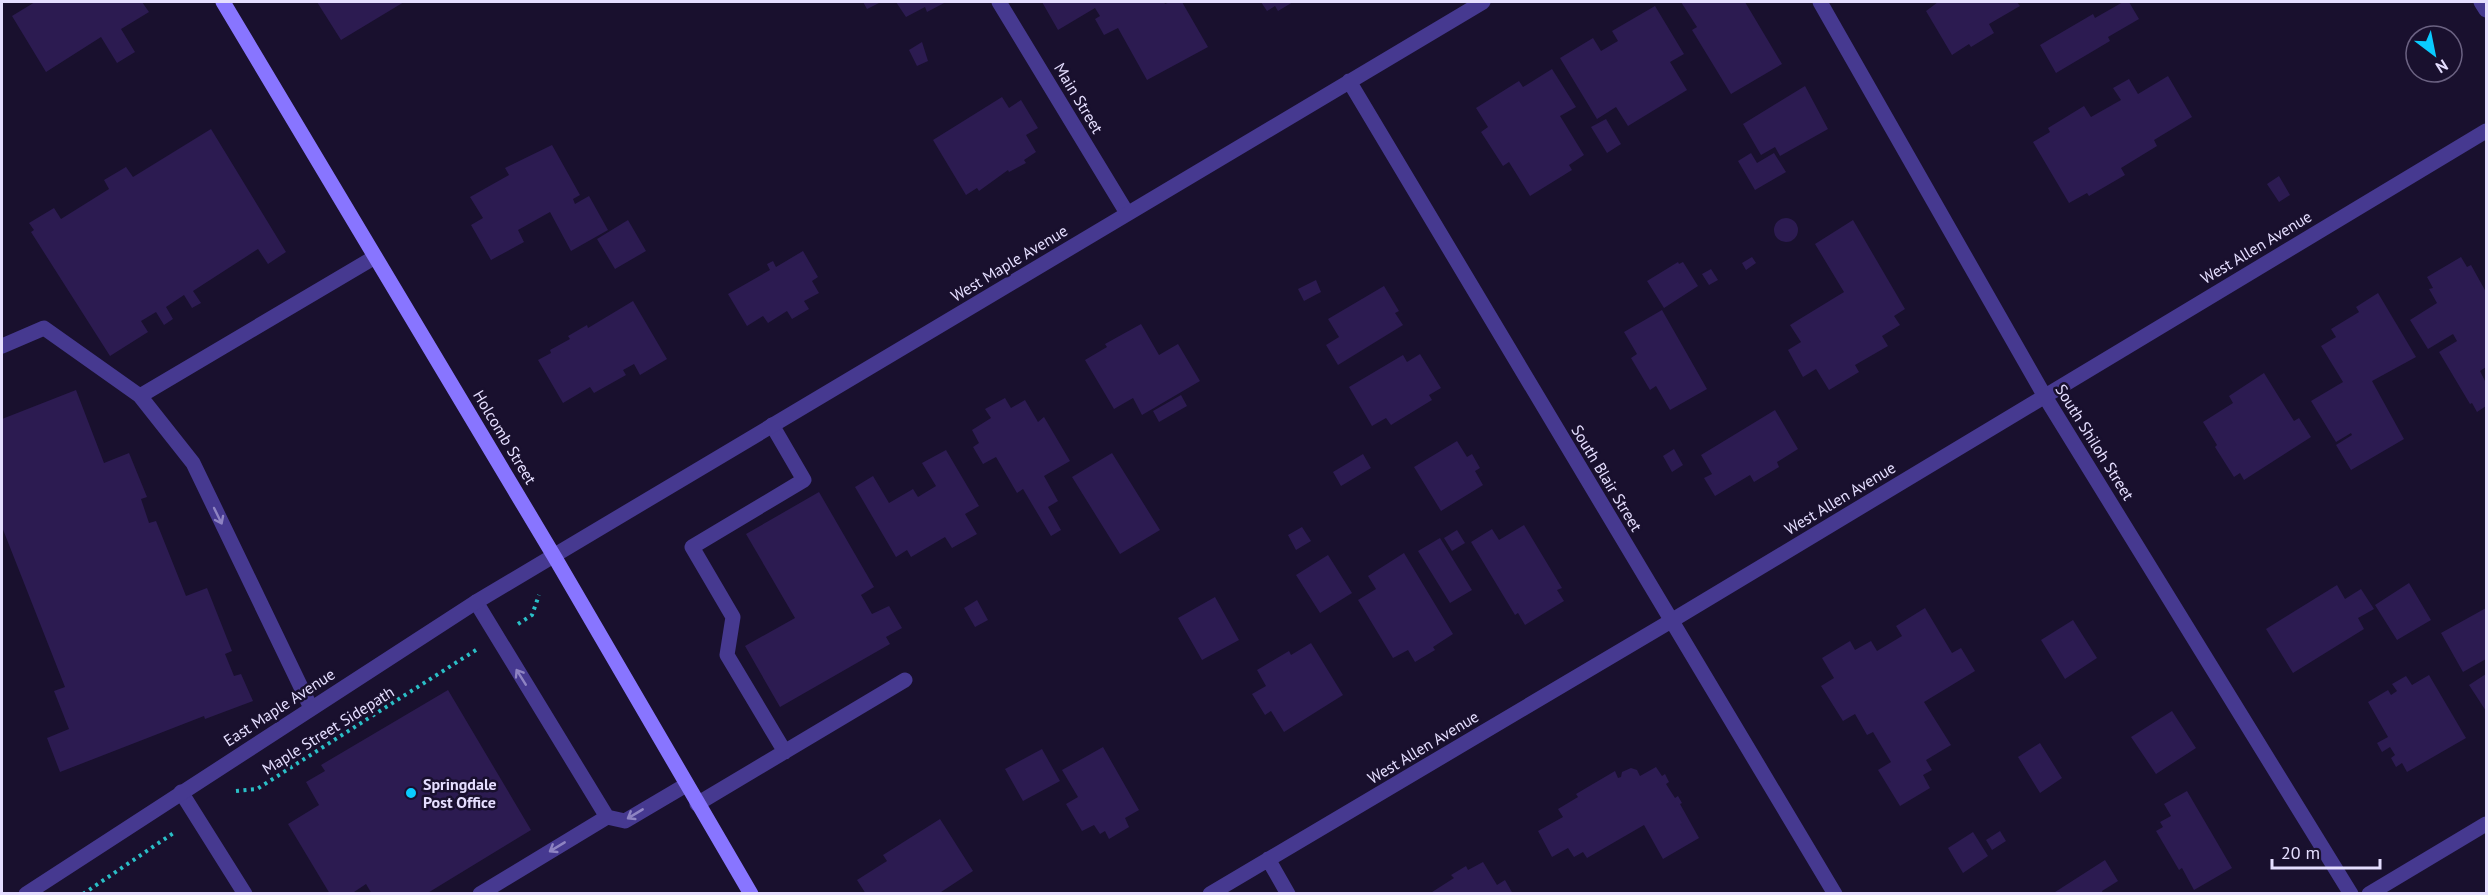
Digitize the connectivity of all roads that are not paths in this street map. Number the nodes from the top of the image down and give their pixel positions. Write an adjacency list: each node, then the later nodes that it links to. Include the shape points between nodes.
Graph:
1 (223, 2): 10 (street, Holcomb Street)
2 (999, 2): 9 (street, Main Street)
3 (1483, 2): 7 (street, West Maple Avenue)
4 (1820, 2): 12 (street, South Shiloh Street)
5 (2481, 2): 6 (street)
6 (2487, 10)
7 (1349, 81): 9 (street, West Maple Avenue); 17 (street, South Blair Street)
8 (2487, 131): 12 (street, West Allen Avenue)
9 (1127, 213): 14 (street, West Maple Avenue)
10 (375, 257): 13 (street); 15 (street, Holcomb Street)
11 (2, 346): 13 (street, via 44,328)
12 (2044, 395): 17 (street, West Allen Avenue); 34 (street, South Shiloh Street)
13 (140, 396): 19 (street, one-way to 19, via 193,463)
14 (772, 425): 15 (street, West Maple Avenue); 20 (street, via 804,480 692,547 733,617 727,655)
15 (554, 556): 16 (street, East Maple Avenue); 21 (street, Holcomb Street)
16 (476, 602): 19 (street, East Maple Avenue); 24 (street, one-way to 16)
17 (1671, 621): 26 (street, West Allen Avenue); 33 (street, South Blair Street)
18 (905, 680): 20 (street)
19 (311, 708): 22 (street, East Maple Avenue)
20 (785, 752): 23 (street)
21 (686, 785): 23 (street, Holcomb Street); 24 (street, one-way to 24, via 625,820)
22 (181, 792): 27 (street, East Maple Avenue); 28 (street)
23 (698, 804): 30 (street, Holcomb Street)
24 (607, 817): 29 (street, one-way to 29)
25 (2487, 824): 35 (street)
26 (1268, 859): 31 (street, West Allen Avenue); 32 (street)
27 (26, 894)
28 (245, 894)
29 (480, 894)
30 (751, 894)
31 (1210, 894)
32 (1288, 894)
33 (1835, 894)
34 (2351, 894)
35 (2369, 894)

